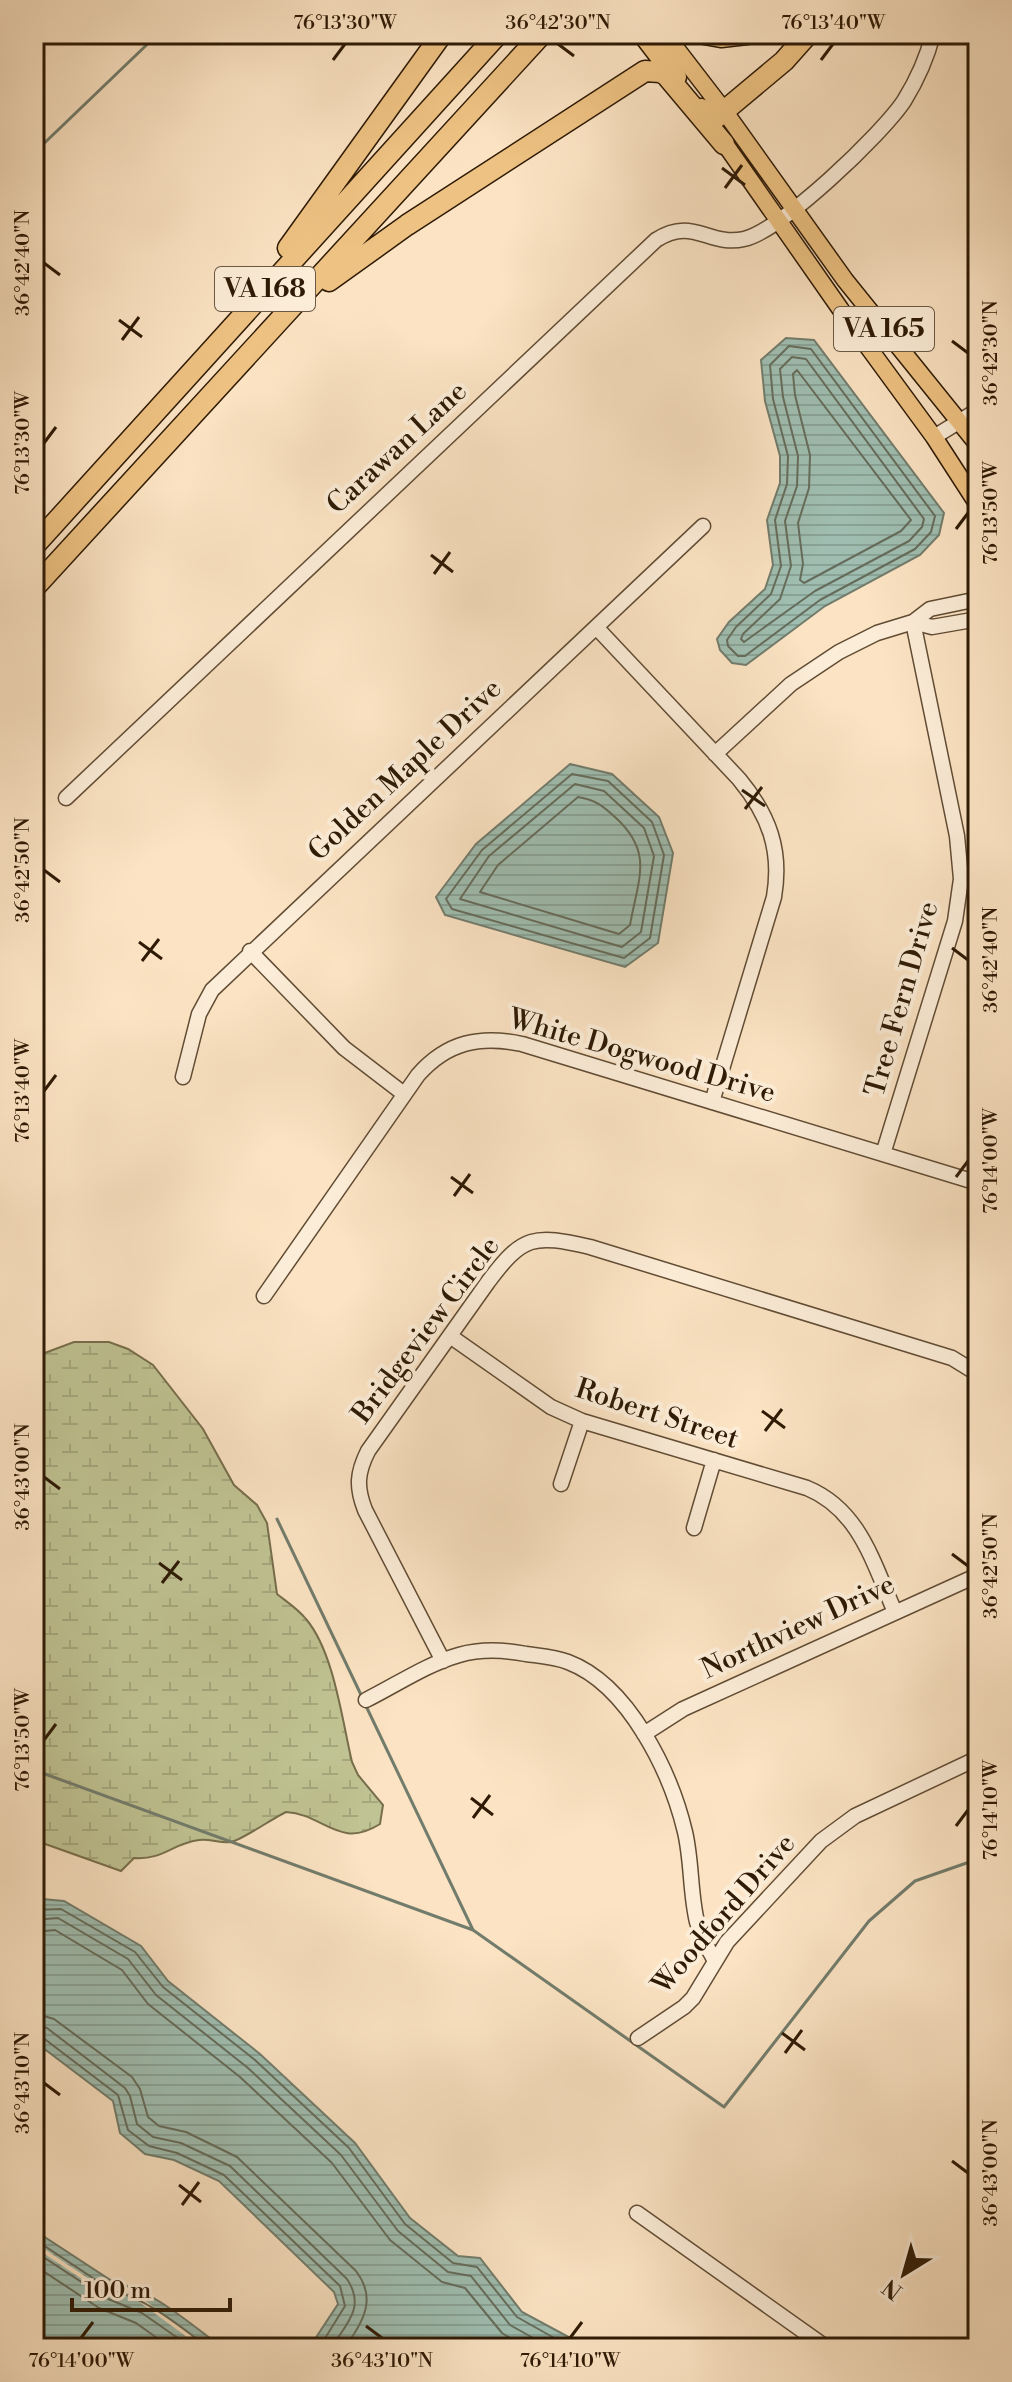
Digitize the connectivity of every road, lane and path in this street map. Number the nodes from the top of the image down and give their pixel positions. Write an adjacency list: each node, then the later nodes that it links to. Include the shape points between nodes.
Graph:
1 (442, 34): 15 (highway, via 268,273)
2 (498, 34): 15 (highway, VA 168)
3 (548, 34): 10 (highway)
4 (643, 34): 11 (highway, VA 165)
5 (665, 34): 11 (main road, VA 165)
6 (704, 34): 7 (highway)
7 (747, 34)
8 (808, 34): 11 (highway)
9 (933, 34): 13 (street, Carawan Lane, via 918,77 884,127)
10 (536, 42): 16 (highway, VA 168)
11 (718, 117): 12 (main road, VA 165); 13 (main road, VA 165)
12 (724, 144): 14 (main road, VA 165); 16 (highway, via 666,75 645,71 348,266)
13 (794, 210): 14 (street, Carawan Lane); 18 (main road, VA 165)
14 (779, 221): 19 (main road, VA 165); 30 (street, Carawan Lane, via 738,240 690,230 656,240)
15 (249, 307): 23 (highway, VA 168)
16 (206, 401): 24 (highway, VA 168)
17 (978, 410): 18 (street)
18 (961, 422): 19 (street); 20 (main road, VA 165)
19 (934, 437): 21 (main road, VA 165)
20 (978, 445)
21 (978, 505)
22 (703, 526): 28 (street, Golden Maple Drive)
23 (34, 546)
24 (34, 588)
25 (978, 599): 27 (street, via 930,609)
26 (978, 619): 27 (street, via 932,627)
27 (913, 622): 29 (street, via 861,640 814,667); 35 (street, Tree Fern Drive, via 961,879 955,921)
28 (596, 627): 29 (street); 31 (street, Golden Maple Drive)
29 (715, 754): 34 (street, via 757,801 768,822 777,875 770,914)
30 (66, 798)
31 (250, 951): 32 (street, Golden Maple Drive, via 205,1001); 33 (street, via 344,1048)
32 (183, 1077)
33 (404, 1094): 34 (street, White Dogwood Drive, via 446,1051 498,1038); 37 (street, White Dogwood Drive)
34 (712, 1102): 35 (street, White Dogwood Drive)
35 (883, 1154): 36 (street, White Dogwood Drive)
36 (978, 1183)
37 (264, 1296)
38 (450, 1336): 39 (street, Bridgeview Circle, via 515,1249 531,1240 561,1240 952,1358); 40 (street, Robert Street, via 551,1407); 46 (street, Bridgeview Circle, via 368,1451 357,1482 365,1510)
39 (978, 1374)
40 (582, 1421): 41 (street, Robert Street); 42 (street)
41 (714, 1460): 43 (street); 45 (street, Robert Street, via 807,1488 838,1506 861,1536)
42 (561, 1484)
43 (694, 1528)
44 (978, 1575): 45 (street, Northview Drive)
45 (895, 1612): 48 (street, Northview Drive, via 683,1709)
46 (443, 1661): 47 (street); 48 (street, via 503,1652 568,1662 615,1695)
47 (366, 1700)
48 (644, 1734): 50 (street, via 684,1831 696,1916)
49 (978, 1758): 50 (street, Woodford Drive, via 841,1824 755,1909)
50 (715, 1961): 51 (street, Woodford Drive, via 693,1998)
51 (638, 2038)
52 (637, 2213): 53 (street)
53 (827, 2348)

